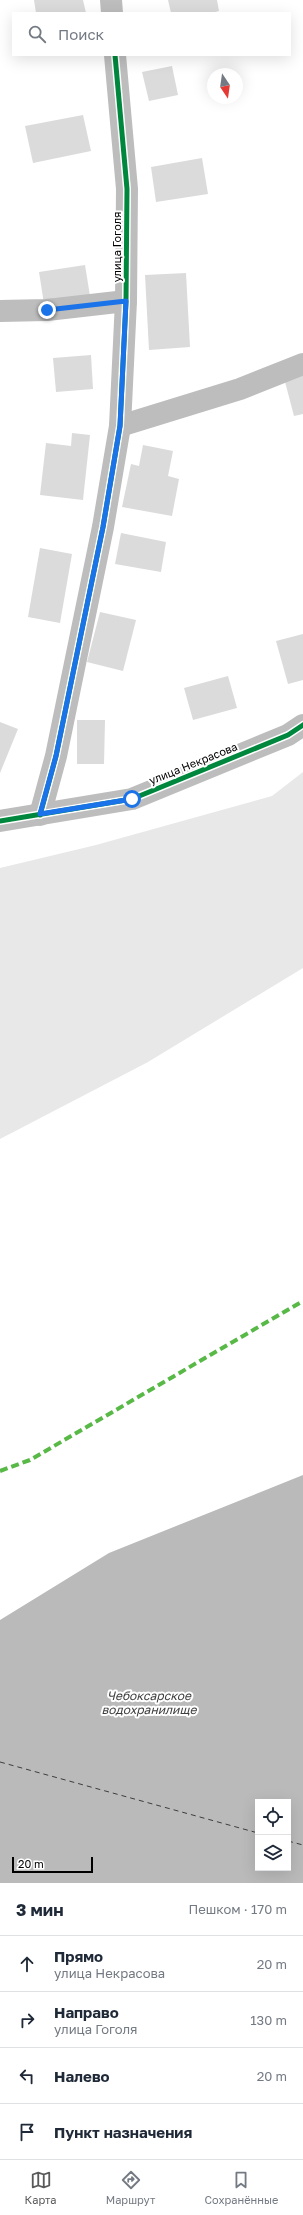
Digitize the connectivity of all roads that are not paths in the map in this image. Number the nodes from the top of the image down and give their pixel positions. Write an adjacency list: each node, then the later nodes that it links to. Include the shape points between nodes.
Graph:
1 (111, 0): 2 (street)
2 (112, 12)
3 (115, 56): 4 (street, улица Гоголя, via 126,189)
4 (126, 301): 5 (street, via 47,310); 7 (street, улица Гоголя)
5 (0, 311)
6 (303, 364): 7 (street, via 240,389)
7 (120, 426): 9 (street, улица Гоголя, via 103,527 56,756)
8 (303, 725): 9 (street, улица Некрасова, via 288,735 132,799)
9 (40, 814): 10 (street, улица Некрасова)
10 (0, 821)

